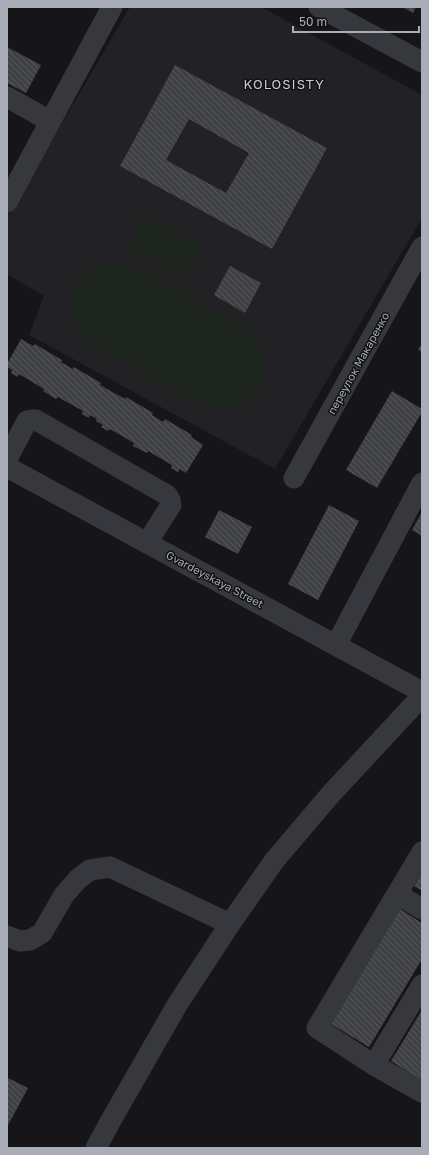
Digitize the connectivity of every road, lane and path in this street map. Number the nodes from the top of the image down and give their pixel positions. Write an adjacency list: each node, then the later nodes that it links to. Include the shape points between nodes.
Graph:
1 (112, 7): 5 (street)
2 (319, 7): 3 (street)
3 (422, 62)
4 (7, 97): 5 (street)
5 (50, 122): 6 (street)
6 (7, 202)
7 (422, 247): 10 (street, переулок Макаренко)
8 (7, 460): 12 (street, via 27,421 36,420 167,495 171,505)
9 (7, 467): 12 (street, Gvardeyskaya Street)
10 (294, 478)
11 (419, 496): 13 (street)
12 (147, 543): 13 (street, Gvardeyskaya Street)
13 (336, 645): 14 (street, Gvardeyskaya Street)
14 (422, 692)
15 (422, 696): 19 (street, via 274,861)
16 (422, 852): 17 (street)
17 (397, 894): 18 (street); 22 (street, via 317,1028)
18 (422, 909)
19 (230, 924): 20 (street, via 110,867 90,870 78,878 64,895 42,933 30,940 20,941); 24 (street, via 177,1005)
20 (7, 936)
21 (422, 985): 22 (street)
22 (374, 1065): 23 (street)
23 (422, 1092)
24 (96, 1148)

